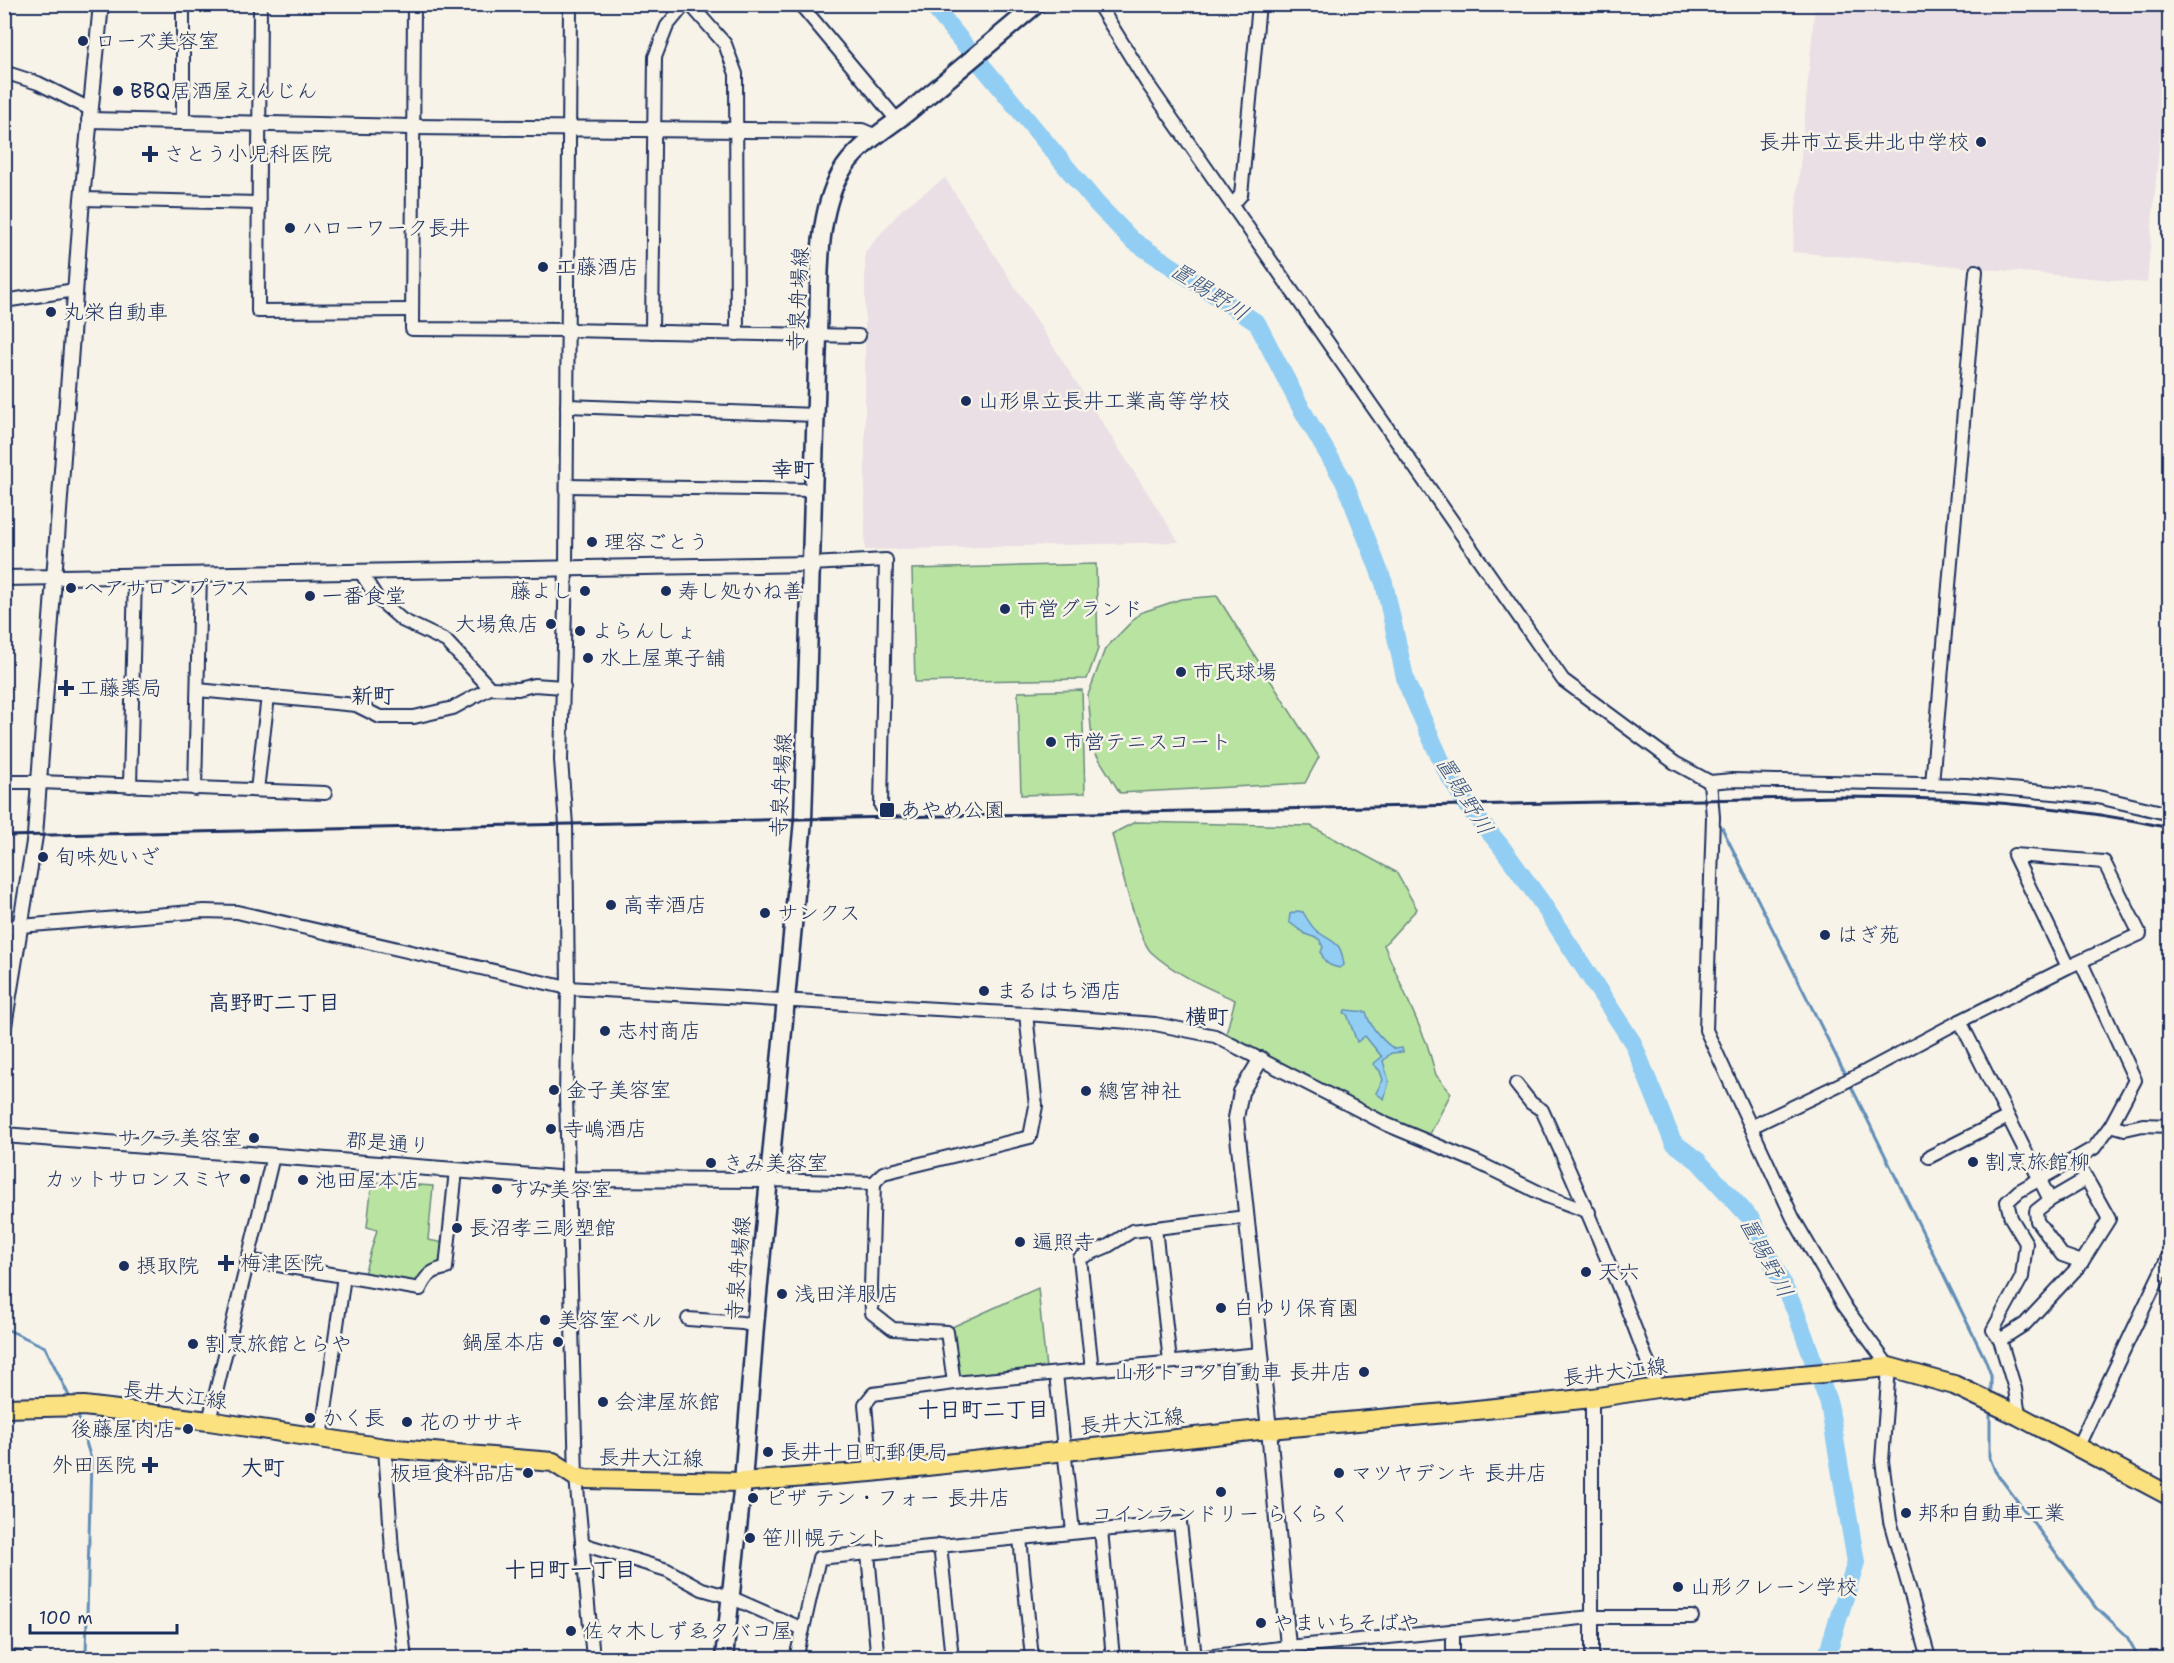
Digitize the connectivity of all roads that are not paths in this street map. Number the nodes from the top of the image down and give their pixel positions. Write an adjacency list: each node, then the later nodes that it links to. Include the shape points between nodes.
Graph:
1 (101, 4): 12 (street)
2 (183, 4): 14 (street)
3 (260, 4): 15 (street)
4 (414, 4): 16 (street)
5 (570, 4): 17 (street)
6 (688, 4): 18 (street, via 667,26 655,57); 19 (street, via 725,44 736,74)
7 (800, 4): 13 (street)
8 (1037, 4): 13 (main road, 寺泉舟場線)
9 (1098, 4): 23 (street, via 1147,83)
10 (1259, 4): 23 (street, via 1241,195)
11 (4, 72): 12 (street, via 38,83)
12 (90, 114): 14 (street); 21 (street)
13 (901, 117): 20 (main road, 寺泉舟場線)
14 (183, 123): 15 (street)
15 (260, 124): 16 (street); 22 (street)
16 (412, 127): 17 (street); 27 (street)
17 (568, 128): 18 (street); 28 (street)
18 (654, 128): 19 (street); 29 (street)
19 (737, 129): 20 (street, via 862,131); 30 (street)
20 (876, 137): 31 (main road, 寺泉舟場線, via 855,153 840,174 826,212)
21 (82, 199): 22 (street); 25 (street)
22 (259, 202): 27 (street, via 258,311)
23 (1233, 204): 50 (street, via 1563,680 1675,763)
24 (1976, 271): 51 (street)
25 (75, 290): 26 (street); 42 (street)
26 (4, 301)
27 (411, 310): 28 (street, via 412,329)
28 (567, 330): 29 (street); 33 (street)
29 (652, 332): 30 (street)
30 (737, 334): 31 (street)
31 (818, 336): 32 (street); 34 (main road, 寺泉舟場線)
32 (859, 336)
33 (567, 406): 34 (street); 35 (street)
34 (815, 415): 36 (main road, 寺泉舟場線)
35 (567, 486): 36 (street); 38 (street)
36 (813, 490): 37 (main road, 寺泉舟場線)
37 (811, 564): 38 (street); 56 (street, via 886,560); 63 (main road, 寺泉舟場線, via 803,820)
38 (566, 568): 39 (street); 44 (street)
39 (360, 571): 40 (street); 45 (street, via 377,598 402,620 446,641)
40 (200, 574): 41 (street); 46 (street)
41 (135, 575): 42 (street); 52 (street)
42 (53, 577): 43 (street); 49 (street)
43 (4, 578)
44 (564, 687): 45 (street); 62 (street, via 561,760 566,825)
45 (490, 688): 47 (street, via 453,708 414,717 380,717 356,705)
46 (198, 690): 47 (street); 53 (street)
47 (268, 696): 54 (street)
48 (4, 782): 49 (street)
49 (39, 782): 52 (street); 58 (street, via 35,836)
50 (1710, 782): 51 (street); 72 (street, via 1713,817 1706,1029)
51 (1932, 784): 57 (street, via 2098,797)
52 (130, 786): 53 (street)
53 (195, 789): 54 (street)
54 (257, 790): 55 (street)
55 (326, 793)
56 (880, 806)
57 (2169, 814)
58 (20, 926): 59 (street); 62 (street, via 204,911 237,912); 66 (street)
59 (4, 928)
60 (2081, 962): 61 (street); 61 (street, via 2140,934 2104,862 2014,855); 70 (street, via 2135,1080)
61 (2068, 967): 65 (street)
62 (568, 988): 63 (street); 78 (street, via 566,1096)
63 (786, 1000): 64 (street); 81 (main road, 寺泉舟場線)
64 (1026, 1014): 67 (street, via 1155,1024 1215,1036); 82 (street, via 1036,1106 1030,1137 883,1173)
65 (1960, 1021): 69 (street); 72 (street)
66 (4, 1026)
67 (1260, 1059): 84 (street, via 1388,1125); 85 (street, via 1241,1092 1236,1118)
68 (1516, 1084): 84 (street, via 1542,1110)
69 (2008, 1117): 75 (street); 79 (street)
70 (2111, 1125): 71 (street, via 2126,1129); 76 (street, via 2094,1149)
71 (2169, 1126)
72 (1751, 1127): 96 (street, via 1793,1218 1843,1304)
73 (4, 1135): 74 (street, 郡是通り)
74 (273, 1156): 77 (street, 郡是通り); 88 (street)
75 (1929, 1157)
76 (2076, 1160): 79 (street); 80 (street)
77 (456, 1170): 78 (street, 郡是通り); 90 (street, via 446,1268 426,1277 420,1289)
78 (570, 1179): 81 (street, 郡是通り); 111 (street)
79 (2040, 1179): 83 (street); 93 (street, via 2007,1202 2026,1243 2022,1277 1993,1330)
80 (2086, 1179): 83 (street); 89 (street, via 2109,1219)
81 (769, 1180): 82 (street); 92 (main road, 寺泉舟場線)
82 (874, 1183): 99 (street, via 872,1313 892,1329 947,1332)
83 (2050, 1200): 89 (street, via 2036,1211 2037,1221 2062,1256)
84 (1589, 1212): 100 (street)
85 (1246, 1217): 86 (street); 94 (street)
86 (1155, 1228): 95 (street); 97 (street, via 1132,1231 1080,1258)
87 (2169, 1253): 108 (street)
88 (247, 1260): 90 (street); 104 (street)
89 (2082, 1262): 93 (street, via 2025,1324)
90 (344, 1276): 106 (street)
91 (688, 1319): 92 (street)
92 (755, 1326): 112 (main road, 寺泉舟場線)
93 (2000, 1340): 103 (street)
94 (1260, 1354): 95 (street); 105 (street)
95 (1170, 1362): 97 (street)
96 (1889, 1367): 100 (main road, 長井大江線); 103 (main road, 長井大江線, via 1954,1385); 139 (street, via 1882,1461 1890,1521)
97 (1092, 1370): 98 (street)
98 (1056, 1374): 99 (street); 109 (street)
99 (954, 1383): 110 (street, via 873,1394 865,1404)
100 (1658, 1388): 101 (main road, 長井大江線)
101 (1592, 1398): 105 (main road, 長井大江線); 121 (street)
102 (4, 1408): 104 (main road, 長井大江線, via 84,1406)
103 (2019, 1416): 108 (main road, 長井大江線)
104 (209, 1421): 106 (main road, 長井大江線)
105 (1269, 1429): 109 (main road, 長井大江線); 125 (street)
106 (321, 1439): 107 (main road, 長井大江線)
107 (385, 1448): 111 (main road, 長井大江線, via 553,1462); 128 (street)
108 (2077, 1448): 113 (main road, 長井大江線)
109 (1065, 1451): 110 (main road, 長井大江線); 115 (street)
110 (872, 1472): 112 (main road, 長井大江線)
111 (576, 1477): 112 (main road, 長井大江線); 117 (street)
112 (743, 1482): 120 (main road, 寺泉舟場線)
113 (2169, 1496)
114 (1101, 1530): 115 (street); 135 (street); 136 (street, via 1180,1523)
115 (1073, 1532): 116 (street)
116 (1020, 1538): 118 (street); 134 (street)
117 (582, 1544): 120 (street, via 667,1570 702,1589); 129 (street)
118 (940, 1545): 119 (street); 133 (street)
119 (868, 1554): 123 (street, via 819,1558); 132 (street)
120 (730, 1596): 123 (street); 130 (main road, 寺泉舟場線)
121 (1592, 1617): 122 (street); 124 (street); 138 (street)
122 (1692, 1617)
123 (803, 1629): 131 (street)
124 (1453, 1630): 125 (street); 137 (street)
125 (1289, 1653): 136 (street)
126 (4, 1657): 127 (street)
127 (25, 1659)
128 (405, 1659)
129 (593, 1659)
130 (724, 1659)
131 (796, 1659)
132 (876, 1659)
133 (952, 1659)
134 (1032, 1659)
135 (1113, 1659)
136 (1196, 1659)
137 (1453, 1659)
138 (1592, 1659)
139 (1929, 1659)

